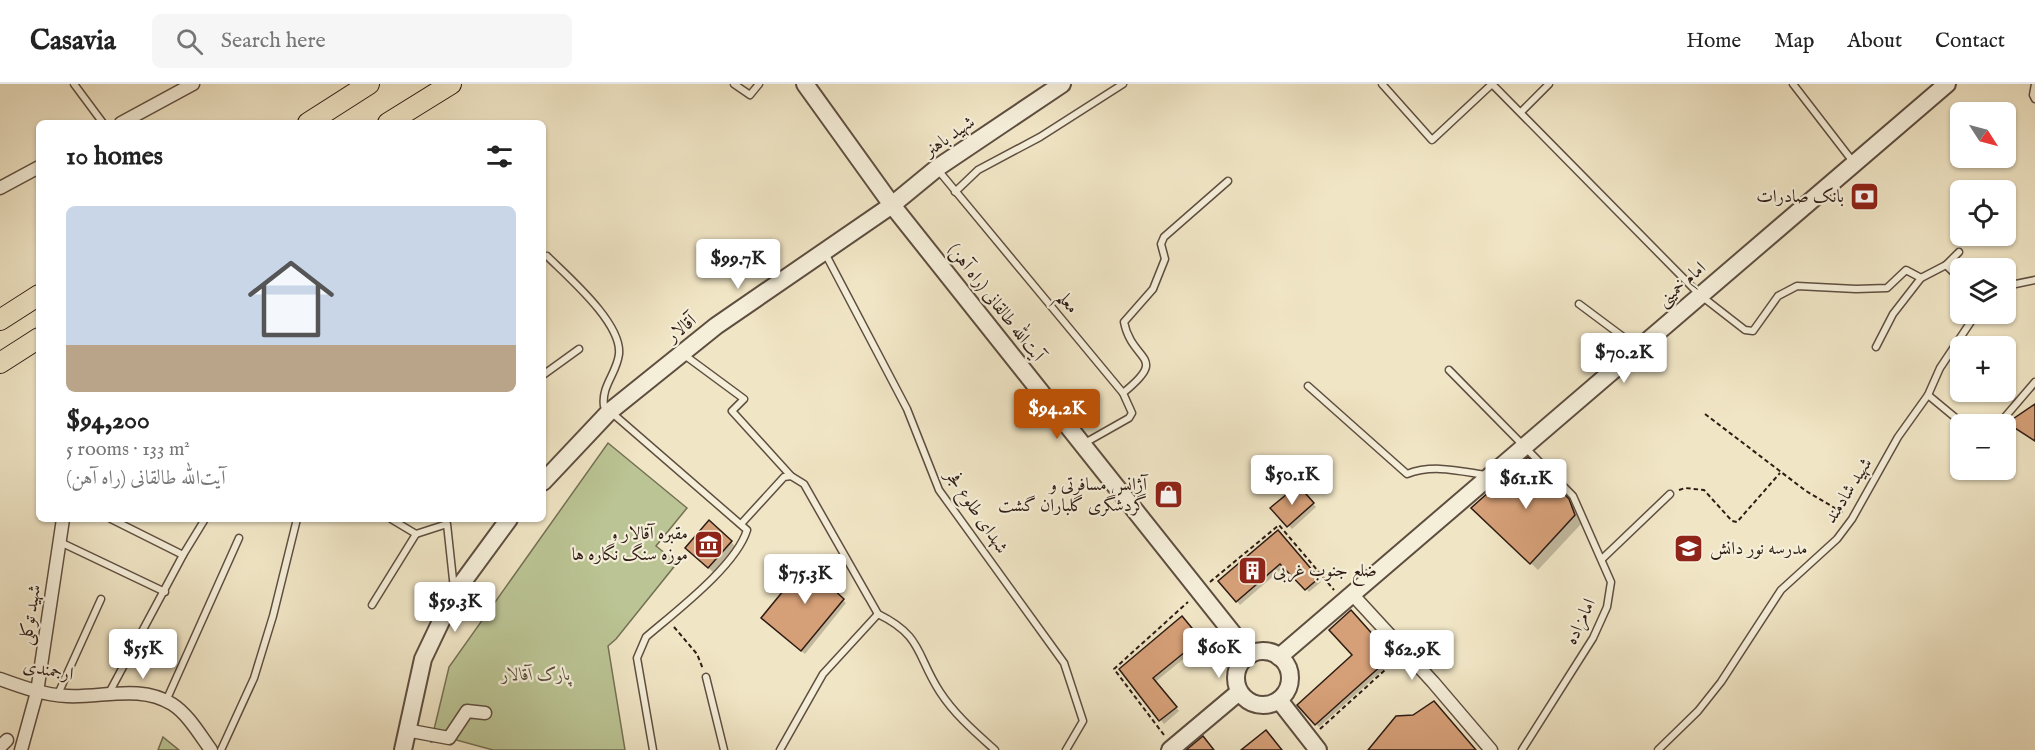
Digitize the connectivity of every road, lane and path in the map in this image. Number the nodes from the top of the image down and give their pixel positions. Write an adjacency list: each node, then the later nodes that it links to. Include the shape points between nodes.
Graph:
1 (74, 84): 18 (lane)
2 (193, 84): 19 (street)
3 (369, 84): 20 (main road)
4 (451, 84): 21 (main road)
5 (734, 84): 6 (lane, via 750,94)
6 (759, 84)
7 (805, 84): 28 (street, (راه آهن) آیت‌الله طالقانی)
8 (1062, 84): 23 (street, شهید باهنر)
9 (1123, 84): 27 (lane, via 1040,137 978,170)
10 (1382, 84): 11 (lane, via 1432,140)
11 (1492, 84): 17 (lane)
12 (1549, 84): 17 (lane)
13 (1793, 84): 22 (lane)
14 (2035, 84): 16 (lane)
15 (1938, 87): 22 (street, امام خمینی)
16 (2035, 99)
17 (1521, 112): 37 (lane)
18 (102, 120)
19 (127, 120)
20 (313, 120)
21 (393, 120)
22 (1854, 163): 37 (street, امام خمینی)
23 (937, 168): 27 (lane, معلم); 28 (street, شهید باهنر)
24 (36, 169): 26 (street)
25 (1228, 181): 52 (lane, via 1164,237 1161,244 1166,259 1153,289 1124,322 1128,337 1147,368 1144,376)
26 (0, 188)
27 (955, 192): 52 (lane, معلم)
28 (892, 205): 29 (street, آقالار); 58 (street, (راه آهن) آیت‌الله طالقانی)
29 (823, 250): 46 (street, آقالار); 111 (lane, شهدای طلوع فجر, via 907,410 939,490 1064,663 1083,721)
30 (1959, 252): 32 (lane)
31 (547, 256): 54 (lane, via 594,305 617,336 619,355 602,396)
32 (1946, 265): 33 (lane); 34 (lane)
33 (1950, 269)
34 (1921, 278): 37 (lane, via 1906,270 1887,288 1797,286 1778,297 1753,331 1745,330); 43 (lane, via 1893,314)
35 (2035, 280): 36 (lane)
36 (2016, 284)
37 (1700, 295): 44 (street, امام خمینی)
38 (36, 297): 40 (main road)
39 (1579, 304): 44 (lane)
40 (0, 320)
41 (1969, 324): 53 (lane, شهید شادمند, via 1940,368)
42 (36, 340): 47 (main road)
43 (1876, 347)
44 (1638, 348): 59 (street, امام خمینی)
45 (579, 349): 49 (lane)
46 (682, 353): 54 (street, آقالار); 61 (lane, via 744,399 732,411)
47 (0, 363)
48 (1449, 370): 59 (lane, امامزاده)
49 (546, 373)
50 (2035, 382): 57 (lane)
51 (1308, 386): 62 (lane, via 1407,474 1440,468)
52 (1123, 393): 58 (lane, via 1132,413 1129,418)
53 (1928, 395): 56 (lane); 65 (lane, شهید شادمند, via 1898,437)
54 (609, 412): 63 (street, آقالار); 74 (lane)
55 (1705, 414): 60 (path)
56 (1951, 414)
57 (2008, 414)
58 (1082, 444): 80 (street, (راه آهن) آیت‌الله طالقانی)
59 (1525, 445): 62 (street, امام خمینی); 79 (lane, امامزاده, via 1573,496)
60 (1780, 473): 64 (path, via 1737,522 1704,490 1685,488); 65 (path)
61 (791, 476): 74 (lane, via 774,485); 86 (lane, via 804,484)
62 (1490, 476): 83 (street, امام خمینی)
63 (546, 479)
64 (1670, 494): 79 (lane)
65 (1852, 519): 114 (lane, شهید شادمند, via 1837,539 1781,590 1721,682)
66 (63, 522): 77 (street, شهید توکلی)
67 (117, 522): 78 (lane)
68 (203, 522): 78 (lane)
69 (296, 522): 105 (lane, via 254,678)
70 (396, 522): 75 (lane)
71 (446, 522): 75 (lane)
72 (448, 522): 82 (lane)
73 (507, 522): 82 (street)
74 (741, 524): 87 (lane, via 747,530 740,548)
75 (416, 534): 85 (lane)
76 (239, 538): 98 (lane)
77 (60, 542): 81 (lane); 93 (street, شهید توکلی)
78 (183, 555): 81 (lane)
79 (1602, 559): 113 (lane, امامزاده, via 1611,582 1607,607 1593,638)
80 (1199, 591): 83 (path, via 1279,525); 89 (street, (راه آهن) آیت‌الله طالقانی); 102 (path, via 1114,669)
81 (165, 592): 95 (lane)
82 (454, 594): 100 (street, via 423,659)
83 (1347, 598): 88 (street); 90 (street, امام خمینی)
84 (101, 599): 96 (lane)
85 (372, 606)
86 (878, 614): 109 (lane, via 823,674); 110 (lane, via 910,634 940,693)
87 (667, 619): 91 (path, via 697,654); 107 (lane, via 639,647)
88 (1405, 652): 101 (path); 112 (street)
89 (1250, 655): 90 (street, via 1264,651); 94 (street, via 1236,675)
90 (1279, 657): 97 (street, via 1290,678)
91 (706, 677): 108 (lane)
92 (0, 679): 93 (street, ارجمندی)
93 (37, 692): 96 (street, ارجمندی); 103 (street, شهید توکلی)
94 (1239, 692): 97 (street, via 1253,704); 102 (street)
95 (109, 693): 96 (street, ارجمندی); 98 (street, ارجمندی, via 148,695)
96 (58, 694)
97 (1279, 700): 101 (street)
98 (166, 702): 104 (street, ارجمندی, via 189,721)
99 (485, 713): 100 (street, via 467,711 449,738)
100 (406, 730): 106 (street)
101 (1313, 744)
102 (1172, 749)
103 (21, 750)
104 (211, 750)
105 (221, 750)
106 (403, 750)
107 (653, 750)
108 (724, 750)
109 (780, 750)
110 (995, 750)
111 (1066, 750)
112 (1491, 750)
113 (1522, 750)
114 (1658, 750)

